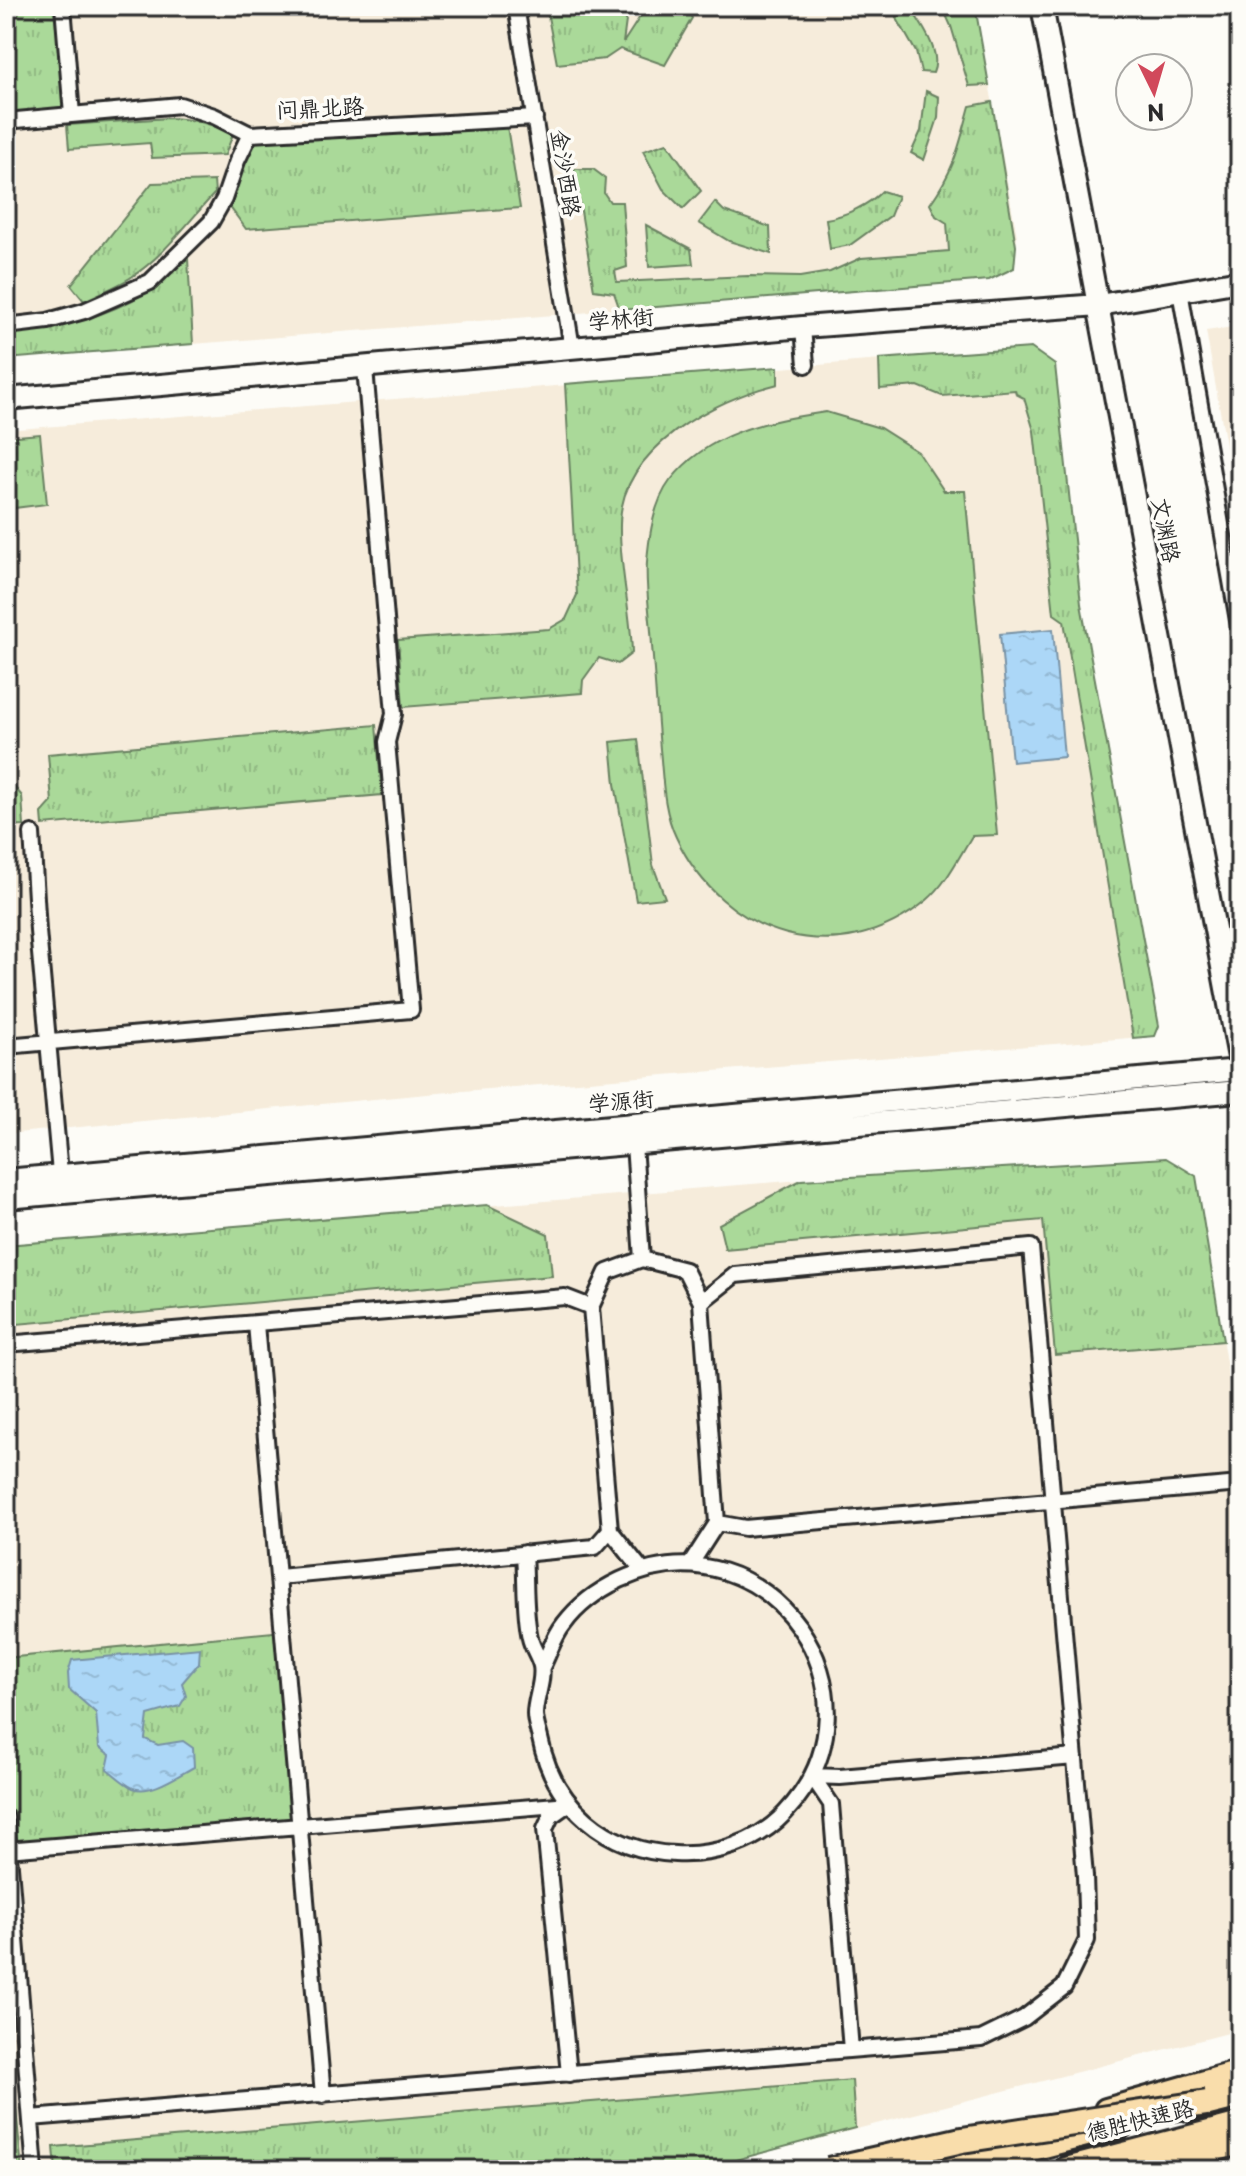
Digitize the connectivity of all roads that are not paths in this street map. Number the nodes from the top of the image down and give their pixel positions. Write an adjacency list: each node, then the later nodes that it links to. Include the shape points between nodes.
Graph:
1 (63, 6): 4 (street)
2 (516, 6): 5 (street, 金沙西路)
3 (1042, 6): 10 (main road, 文渊路)
4 (72, 115): 6 (street); 7 (street, via 180,105)
5 (535, 118): 7 (street, 问鼎北路); 13 (street, 金沙西路)
6 (6, 121)
7 (250, 134): 11 (street, 问鼎北路, via 211,222 150,282 84,311)
8 (1240, 281): 9 (main road, 学林街)
9 (1180, 291): 10 (main road, 学林街); 17 (street)
10 (1099, 305): 12 (main road, 学林街); 21 (main road, 文渊路)
11 (6, 326)
12 (803, 327): 13 (main road, 学林街); 14 (street)
13 (572, 348): 15 (main road, 学林街)
14 (806, 365)
15 (365, 368): 16 (main road, 学林街); 19 (street, via 394,714 387,742 411,1010)
16 (6, 399)
17 (1240, 632)
18 (32, 833): 19 (street)
19 (49, 1042): 20 (street); 26 (street)
20 (6, 1046)
21 (1240, 1063)
22 (1240, 1070): 26 (main road, 学源街)
23 (1240, 1091): 24 (main road, 学源街)
24 (634, 1144): 26 (main road, 学源街); 28 (street)
25 (6, 1180): 26 (main road, 学源街)
26 (61, 1184): 27 (main road, 学源街)
27 (6, 1198)
28 (642, 1259): 29 (street, via 685,1270); 30 (street, via 607,1272)
29 (701, 1302): 34 (street, via 735,1275 1031,1247); 35 (street)
30 (591, 1307): 31 (street, via 565,1297); 36 (street)
31 (256, 1324): 32 (street); 40 (street)
32 (6, 1344)
33 (1240, 1484): 34 (street)
34 (1053, 1501): 35 (street, via 745,1528); 42 (street)
35 (717, 1523): 38 (street)
36 (610, 1530): 37 (street, via 595,1547); 39 (street)
37 (524, 1553): 40 (street); 41 (street, via 530,1638)
38 (690, 1565): 39 (street); 43 (street, via 737,1576 778,1600 808,1637 825,1682 827,1730)
39 (642, 1570): 41 (street, via 598,1591 563,1625)
40 (279, 1577): 46 (street)
41 (542, 1667): 44 (street, via 535,1715 545,1762)
42 (1075, 1757): 43 (street); 48 (street, via 1087,1940 1064,1987 1024,2018 981,2039)
43 (812, 1776): 44 (street, via 784,1814 745,1842 699,1855 650,1853 605,1835); 48 (street, via 831,1804)
44 (569, 1804): 46 (street); 50 (street, via 551,1816 545,1829)
45 (6, 1818): 47 (street)
46 (301, 1827): 47 (street); 51 (street)
47 (7, 1850): 54 (street)
48 (851, 2050): 50 (street)
49 (1240, 2072): 60 (main road)
50 (569, 2074): 51 (street)
51 (323, 2095): 54 (street)
52 (1240, 2095): 53 (highway, 德胜快速路)
53 (1207, 2103): 59 (highway, bridge, via 962,2140); 61 (highway, 德胜快速路, bridge)
54 (31, 2118): 58 (street)
55 (1240, 2125): 57 (highway, 德胜快速路)
56 (1240, 2143): 57 (main road)
57 (1133, 2161): 62 (highway, 德胜快速路); 63 (highway)
58 (35, 2170)
59 (829, 2170)
60 (888, 2170)
61 (947, 2170)
62 (1066, 2170)
63 (1092, 2170)

